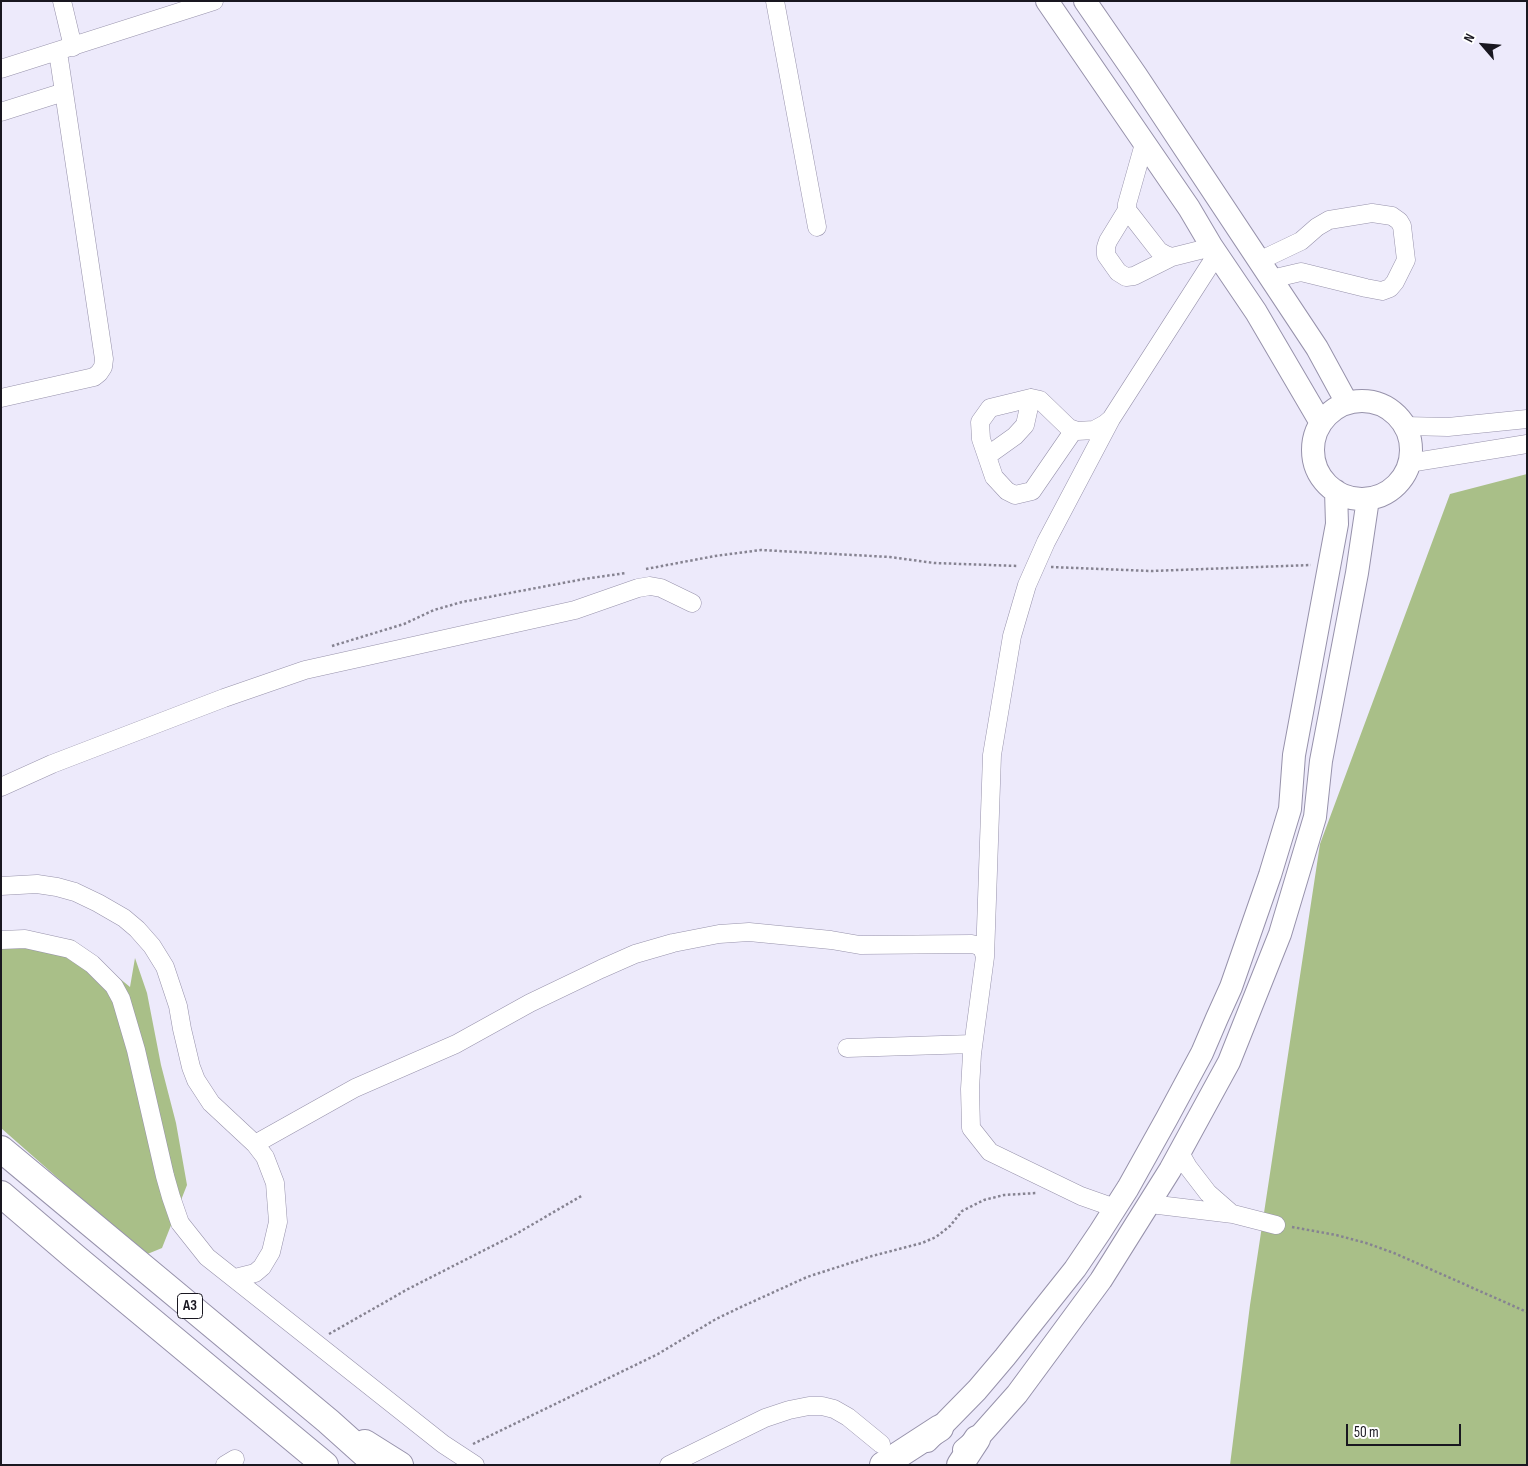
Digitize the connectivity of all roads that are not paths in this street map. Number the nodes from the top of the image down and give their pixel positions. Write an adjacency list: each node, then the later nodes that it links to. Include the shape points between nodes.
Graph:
1 (62, 1): 6 (street)
2 (214, 1): 6 (street)
3 (775, 1): 12 (street)
4 (1047, 1): 10 (main road)
5 (1085, 1): 15 (main road)
6 (65, 49): 7 (street); 8 (street)
7 (1, 69)
8 (64, 92): 9 (street); 16 (street, via 103,367 94,377)
9 (1, 112)
10 (1144, 144): 11 (street); 13 (main road)
11 (1127, 210): 14 (street, via 1159,252); 14 (street, via 1106,247 1106,255 1118,272 1126,277 1134,276)
12 (817, 227)
13 (1215, 250): 14 (street); 19 (street); 21 (main road, via 1256,312)
14 (1172, 257)
15 (1265, 270): 15 (street, via 1300,272 1366,288 1390,288 1406,260 1402,226 1392,216 1372,213 1329,220); 18 (main road, via 1317,348)
16 (1, 398)
17 (1031, 398): 23 (street, via 1047,405); 25 (street, via 1025,425); 25 (street, via 990,408 983,416 981,439)
18 (1347, 403): 21 (main road); 22 (main road, via 1364,400 1380,404 1395,413)
19 (1111, 419): 23 (street, via 1094,430); 33 (street, via 1046,542 1012,636 992,755)
20 (1527, 419): 22 (street, via 1448,427)
21 (1320, 423): 27 (main road, via 1314,439 1315,465 1323,480)
22 (1405, 426): 26 (main road, via 1411,448)
23 (1074, 430): 25 (street, via 1032,491 1015,495 1007,491 994,477)
24 (1527, 444): 26 (street)
25 (987, 456)
26 (1409, 463): 28 (main road, via 1391,490)
27 (1336, 491): 28 (main road, via 1351,498); 41 (main road, via 1337,524 1294,755 1290,809 1270,875 1231,987 1202,1053)
28 (1368, 499): 38 (main road, via 1321,761 1315,817 1264,977 1229,1062)
29 (692, 603): 30 (street, via 661,588 638,588 575,610 305,670 215,701)
30 (1, 787)
31 (1, 886): 36 (street, via 37,884 75,892 124,918 137,929 165,967 178,1006 191,1067 203,1092)
32 (1, 940): 44 (street, via 25,939 70,949 92,964 114,986 134,1042 165,1176 180,1223 207,1257)
33 (985, 956): 34 (street); 36 (street, via 982,948 972,944 860,945 749,932 673,942 601,969 456,1044 354,1088)
34 (973, 1044): 35 (street); 41 (street, via 971,1128 990,1152 1081,1196)
35 (847, 1048)
36 (255, 1144): 44 (street, via 265,1157 275,1183 278,1222 271,1252 262,1267 255,1273)
37 (1, 1149): 46 (highway, A3)
38 (1180, 1153): 40 (main road); 42 (street, via 1208,1193)
39 (1, 1194): 45 (highway, A3)
40 (1150, 1204): 42 (street); 48 (main road, via 1101,1280 1017,1394)
41 (1115, 1208): 47 (main road, via 1034,1322)
42 (1232, 1214): 43 (street)
43 (1276, 1225)
44 (234, 1278): 54 (street)
45 (222, 1380): 50 (highway); 51 (highway, A3)
46 (328, 1421): 52 (highway, A3); 53 (highway)
47 (940, 1428): 49 (highway); 56 (main road)
48 (977, 1439): 57 (main road); 58 (highway)
49 (882, 1454): 55 (street, via 848,1417 834,1409 809,1406 765,1418)
50 (299, 1465)
51 (325, 1465)
52 (377, 1465)
53 (400, 1465)
54 (475, 1465)
55 (669, 1465)
56 (901, 1465)
57 (947, 1465)
58 (960, 1465)

